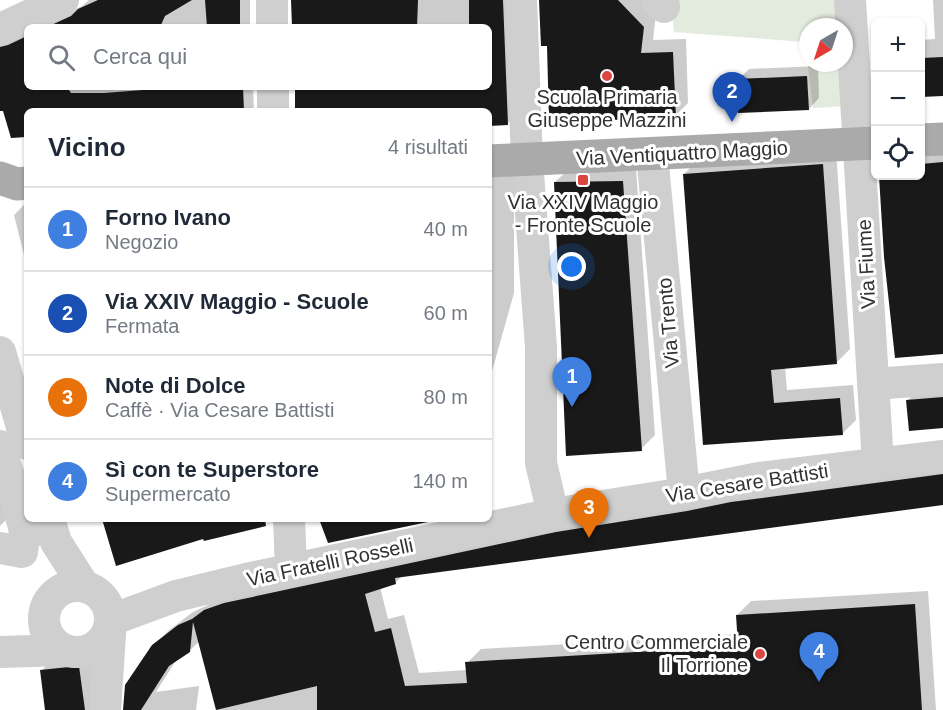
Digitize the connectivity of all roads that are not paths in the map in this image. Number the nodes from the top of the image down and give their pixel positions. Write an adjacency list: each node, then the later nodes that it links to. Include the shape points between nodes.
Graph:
1 (63, 0): 8 (street)
2 (272, 0): 7 (street)
3 (521, 0): 15 (street)
4 (657, 0): 5 (street, via 664,7)
5 (663, 0)
6 (850, 0): 13 (street, Via Fiume)
7 (272, 24)
8 (0, 29)
9 (273, 90): 10 (street)
10 (273, 108)
11 (943, 139): 12 (main road)
12 (925, 141)
13 (867, 144): 14 (main road, Via Ventiquattro Maggio); 19 (street, Via Fiume)
14 (652, 154): 15 (main road, Via Ventiquattro Maggio); 25 (street, Via Trento)
15 (527, 160): 16 (main road, Via Ventiquattro Maggio); 26 (street, via 541,347 541,463)
16 (492, 162)
17 (0, 352): 20 (street)
18 (943, 379): 19 (street)
19 (873, 384): 23 (street, Via Fiume)
20 (24, 434)
21 (0, 446): 24 (street)
22 (943, 456): 23 (street, Via Cesare Battisti)
23 (878, 464): 25 (street, Via Cesare Battisti, via 759,478)
24 (24, 490)
25 (684, 493): 26 (street, Via Cesare Battisti)
26 (552, 514): 30 (street, Via Fratelli Rosselli)
27 (289, 522): 30 (street)
28 (46, 530): 29 (street, via 22,552); 31 (street); 32 (street)
29 (0, 548)
30 (291, 569): 33 (street, Via Fratelli Rosselli, via 176,596)
31 (84, 586): 32 (street, via 62,589); 33 (street, via 104,599)
32 (45, 609): 34 (street, via 48,636); 35 (street)
33 (111, 620): 34 (street, via 104,640 97,646 88,651); 36 (street)
34 (71, 651): 35 (street); 36 (street, via 99,680)
35 (1, 652)
36 (105, 709)

